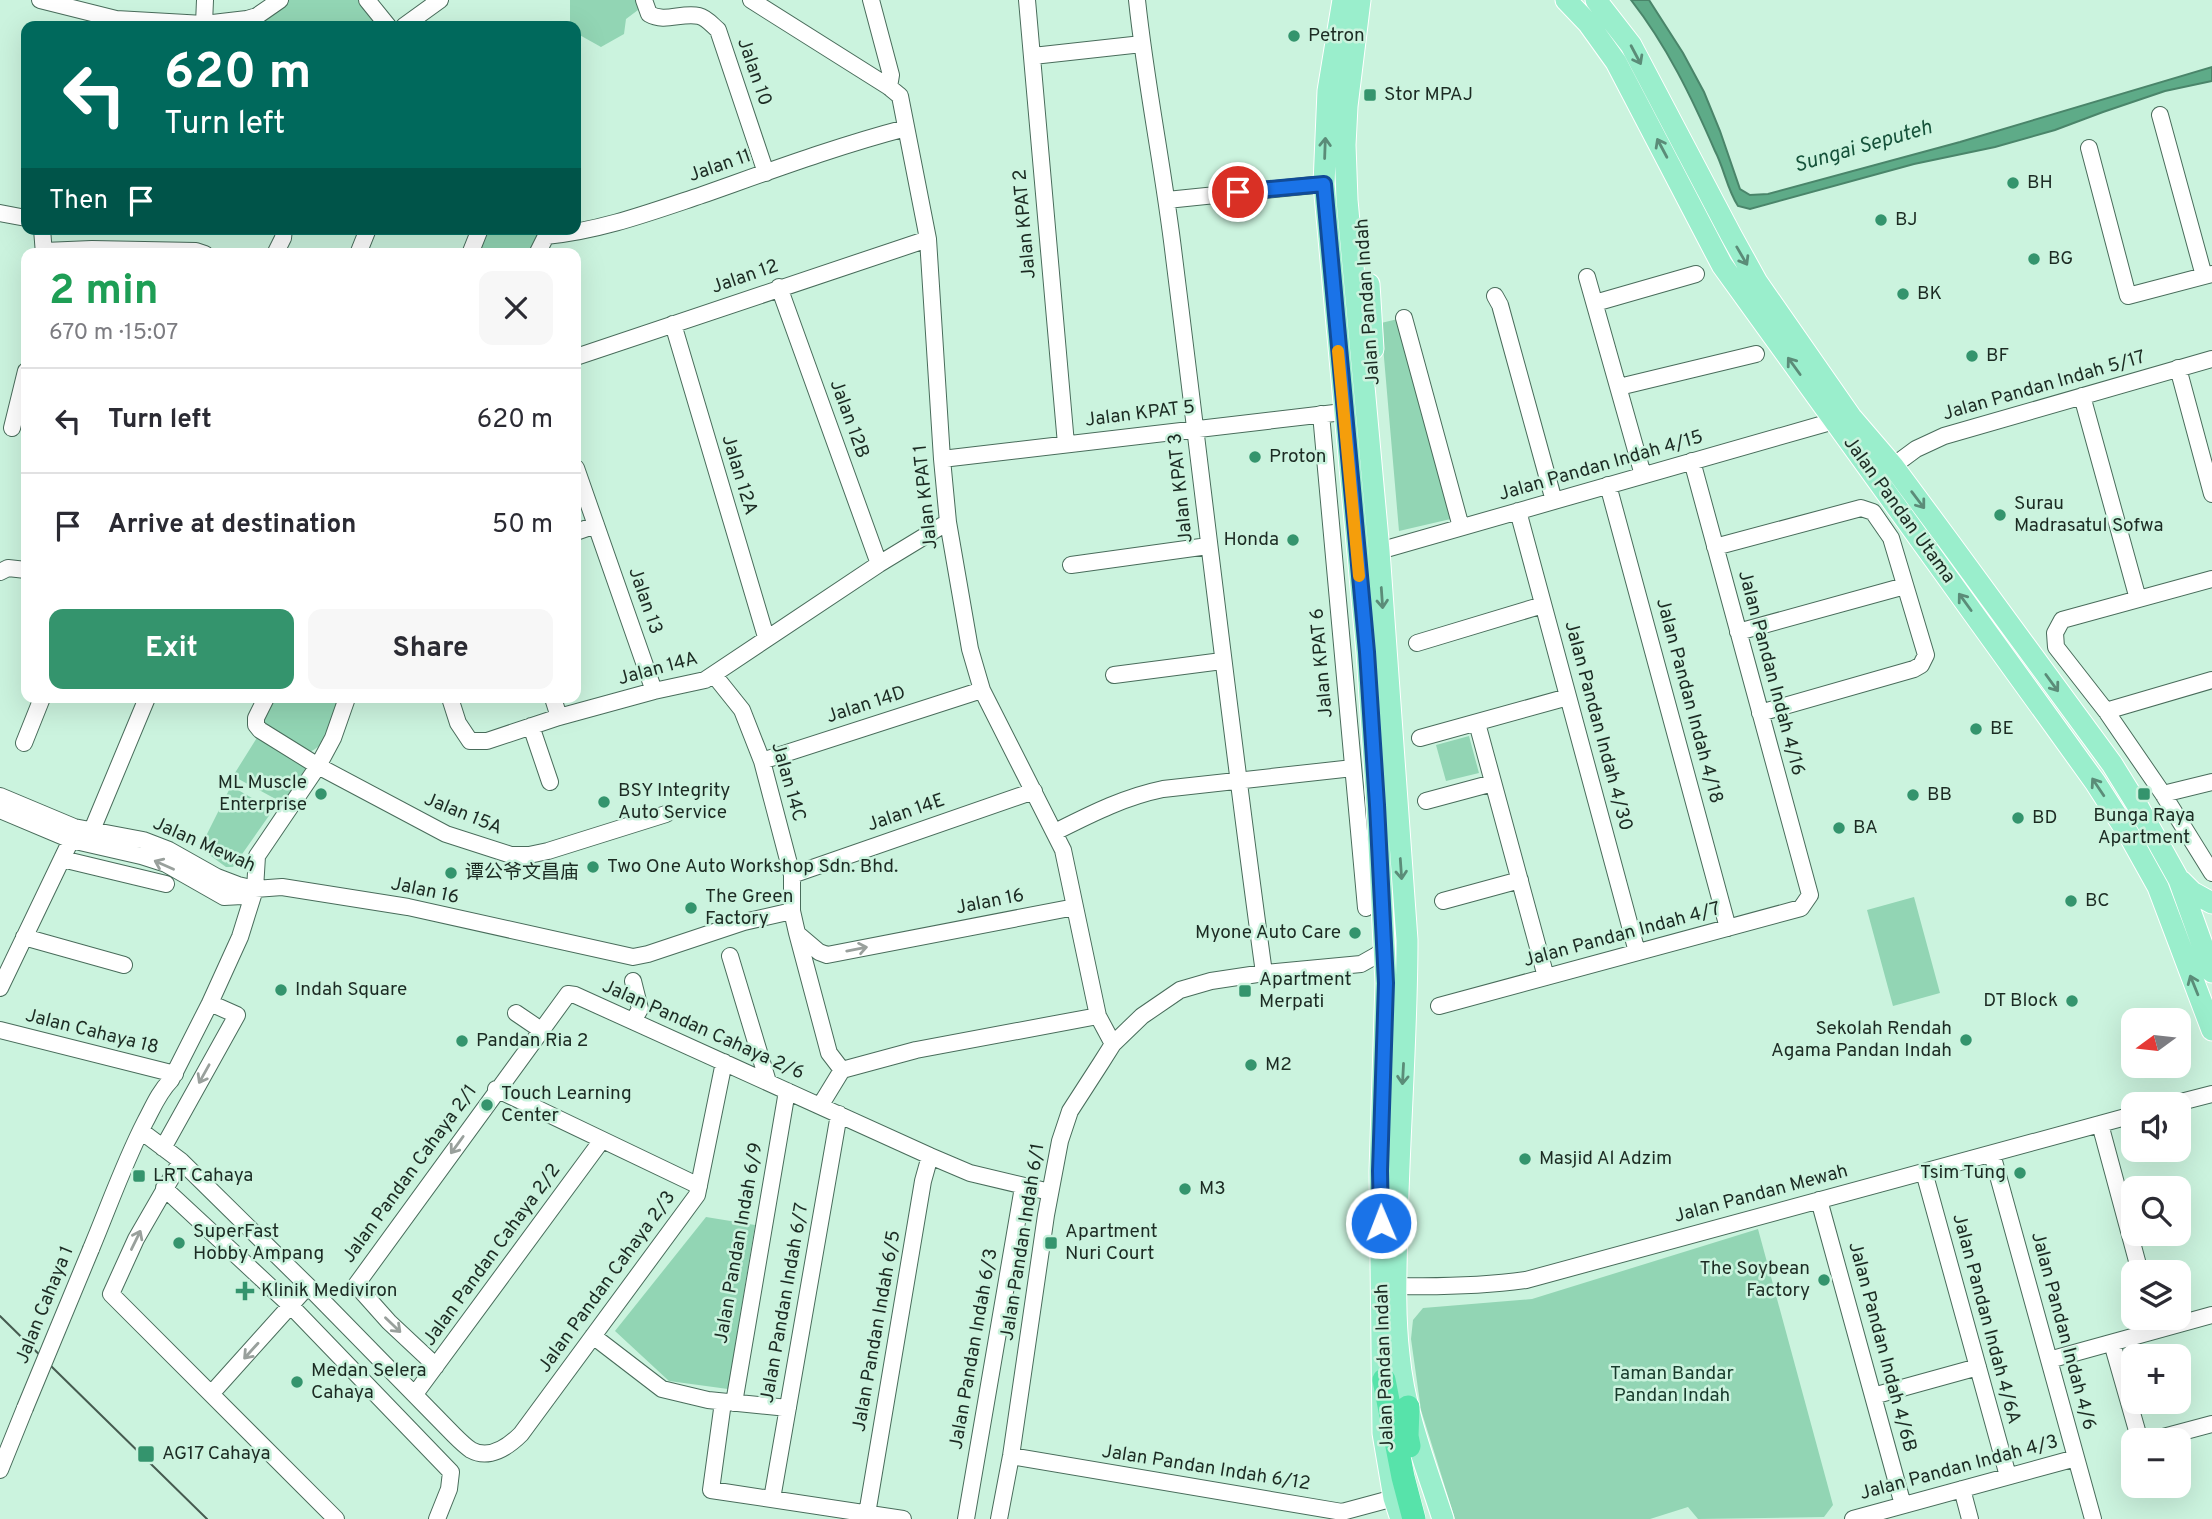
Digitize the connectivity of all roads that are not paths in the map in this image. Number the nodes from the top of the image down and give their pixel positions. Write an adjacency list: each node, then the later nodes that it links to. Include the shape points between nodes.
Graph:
1 (40, 0): 16 (street)
2 (205, 0): 17 (street)
3 (280, 0): 18 (street)
4 (367, 0): 19 (street)
5 (440, 0): 20 (street)
6 (644, 0): 27 (street, Jalan 10, via 649,14 657,19 697,15 718,30)
7 (751, 0): 23 (street)
8 (871, 0): 23 (street, via 891,75)
9 (1027, 0): 22 (street, Jalan KPAT 2)
10 (1137, 0): 21 (street, Jalan KPAT 3)
11 (1343, 0): 28 (main road, Jalan Pandan Indah, one-way to 11, via 1328,92)
12 (1360, 0): 50 (main road, via 1345,145)
13 (1374, 0): 50 (main road, Jalan Pandan Indah, via 1359,137 1373,331 1374,394)
14 (1596, 0): 52 (main road, Jalan Pandan Utama, one-way to 52, via 1630,45 1731,236)
15 (1569, 2): 52 (main road, Jalan Pandan Utama, one-way to 15, via 1722,265 1616,62)
16 (113, 21)
17 (204, 21)
18 (246, 21)
19 (384, 21)
20 (411, 21)
21 (1142, 44): 22 (street); 29 (street, Jalan KPAT 3)
22 (1033, 56): 55 (street, Jalan KPAT 2)
23 (889, 87): 25 (street, Jalan KPAT 1, via 900,96)
24 (2160, 115): 35 (street)
25 (906, 128): 27 (street, Jalan 11); 33 (street, Jalan KPAT 1)
26 (2089, 148): 35 (street, via 2128,296)
27 (766, 173): 32 (street, Jalan 11)
28 (1324, 184): 29 (street); 49 (main road, Jalan Pandan Indah)
29 (1167, 200): 54 (street, Jalan KPAT 3)
30 (0, 213): 31 (street)
31 (21, 217)
32 (581, 233)
33 (928, 239): 37 (street, Jalan 12); 57 (street, Jalan KPAT 1)
34 (1696, 274): 39 (street)
35 (2208, 275)
36 (1587, 277): 39 (street)
37 (779, 287): 41 (street, Jalan 12); 73 (street, Jalan 12B)
38 (1495, 296): 64 (street)
39 (1595, 303): 46 (street)
40 (1404, 318): 68 (street)
41 (673, 324): 43 (street, Jalan 12); 82 (street, Jalan 12A)
42 (1756, 354): 46 (street)
43 (581, 355)
44 (2212, 359): 45 (street, Jalan Pandan Indah 5/17)
45 (2178, 368): 48 (street, Jalan Pandan Indah 5/17); 56 (street)
46 (1619, 387): 60 (street)
47 (21, 392): 53 (street)
48 (2082, 396): 59 (street, Jalan Pandan Indah 5/17, via 1944,436); 79 (street)
49 (1343, 412): 51 (street, Jalan KPAT 5); 142 (main road, Jalan Pandan Indah, via 1367,652)
50 (1366, 413): 72 (main road, Jalan Pandan Indah)
51 (1321, 414): 54 (street, Jalan KPAT 5); 106 (street, Jalan KPAT 6)
52 (1843, 419): 58 (street, Jalan Pandan Indah 4/15); 59 (main road, Jalan Pandan Utama); 126 (main road, Jalan Pandan Utama, one-way to 52, via 2095,782 1898,509 1889,487 1848,431 1848,419)
53 (12, 428)
54 (1196, 429): 55 (street, Jalan KPAT 5); 70 (street, Jalan KPAT 3)
55 (1066, 444): 57 (street, Jalan KPAT 5)
56 (2206, 446): 63 (street)
57 (942, 459): 66 (street, Jalan KPAT 1)
58 (1692, 461): 60 (street, Jalan Pandan Indah 4/15); 71 (street, Jalan Pandan Indah 4/16)
59 (1893, 466): 124 (main road, Jalan Pandan Utama, one-way to 124, via 2112,764)
60 (1643, 475): 62 (street, Jalan Pandan Indah 4/15)
61 (581, 482): 67 (street, Jalan 13)
62 (1608, 485): 64 (street, Jalan Pandan Indah 4/15); 137 (street, Jalan Pandan Indah 4/18)
63 (2212, 494)
64 (1554, 500): 65 (street, Jalan Pandan Indah 4/15)
65 (1518, 511): 68 (street, Jalan Pandan Indah 4/15); 80 (street, Jalan Pandan Indah 4/30)
66 (948, 522): 73 (street, Jalan 14A); 88 (street, Jalan KPAT 1, via 970,649)
67 (596, 526): 69 (street); 89 (street, Jalan 13)
68 (1461, 527): 72 (street, Jalan Pandan Indah 4/15)
69 (581, 530)
70 (1208, 546): 74 (street); 84 (street, Jalan KPAT 3)
71 (1715, 547): 78 (street, via 1861,508 1874,512 1891,538); 81 (street, Jalan Pandan Indah 4/16)
72 (1379, 551): 189 (main road, Jalan Pandan Indah, one-way to 189, via 1407,940)
73 (879, 564): 82 (street, Jalan 14A)
74 (1070, 565)
75 (21, 569): 76 (street)
76 (0, 572)
77 (2212, 579): 79 (street)
78 (1905, 586): 81 (street); 98 (street, via 1926,655 1921,665)
79 (2138, 599): 97 (street, via 2062,620 2055,633 2056,647)
80 (1543, 605): 83 (street); 90 (street, Jalan Pandan Indah 4/30)
81 (1738, 632): 98 (street, Jalan Pandan Indah 4/16)
82 (766, 637): 85 (street, Jalan 14A)
83 (1418, 643)
84 (1222, 661): 86 (street); 107 (street, Jalan KPAT 3)
85 (714, 675): 89 (street, Jalan 14A); 104 (street, Jalan 14C, via 742,710)
86 (1114, 675)
87 (2212, 680): 97 (street)
88 (982, 690): 104 (street, Jalan 14D); 111 (street, Jalan KPAT 1)
89 (654, 691): 99 (street, Jalan 14A)
90 (1568, 697): 100 (street); 143 (street, Jalan Pandan Indah 4/30)
91 (40, 703): 103 (street)
92 (144, 703): 117 (street)
93 (264, 703): 105 (street, Jalan 15A, via 256,718 260,730)
94 (344, 703): 105 (street)
95 (452, 703): 101 (street, Jalan 14A, via 470,741 487,741)
96 (555, 703): 99 (street)
97 (2106, 710): 112 (street)
98 (1760, 713): 128 (street, Jalan Pandan Indah 4/16)
99 (559, 717): 101 (street, Jalan 14A)
100 (1477, 723): 102 (street); 110 (street)
101 (531, 726): 108 (street)
102 (1420, 737)
103 (24, 743)
104 (762, 761): 122 (street, Jalan 14C)
105 (318, 766): 116 (street, Jalan 15A, via 446,834 511,855 548,851); 127 (street, via 257,856)
106 (1353, 768): 107 (street); 133 (street, Jalan KPAT 6)
107 (1238, 781): 118 (street, via 1140,794); 148 (street, Jalan KPAT 3)
108 (550, 782)
109 (2212, 782): 112 (street)
110 (1493, 783): 114 (street); 123 (street)
111 (1034, 791): 118 (street, Jalan KPAT 1); 122 (street, Jalan 14E)
112 (2163, 794): 121 (street)
113 (0, 796): 117 (street, Jalan Mewah)
114 (1426, 802)
115 (0, 810): 119 (street, Jalan Mewah)
116 (666, 814)
117 (92, 830): 127 (street, Jalan Mewah, via 169,850 217,877)
118 (1055, 832): 132 (street, Jalan KPAT 1)
119 (71, 840): 120 (street); 129 (street, Jalan Mewah, one-way to 119, via 166,864)
120 (62, 859): 125 (street); 139 (street)
121 (2212, 873)
122 (792, 875): 134 (street, Jalan 14C)
123 (1520, 880): 130 (street); 149 (street)
124 (2179, 880): 131 (main road); 135 (main road, Jalan Pandan Utama)
125 (166, 884)
126 (2158, 887): 135 (main road, via 2173,903); 141 (main road, Jalan Pandan Utama)
127 (255, 889): 129 (street, Jalan Mewah, via 242,896); 134 (street, Jalan 16, via 282,887 408,907 633,957); 140 (street, Jalan Cahaya 1)
128 (1810, 895): 137 (street, Jalan Pandan Indah 4/7, via 1801,908)
129 (224, 897): 140 (street, via 238,915)
130 (1443, 901)
131 (2212, 903)
132 (1075, 907): 138 (street, Jalan 16, one-way to 132, via 827,955); 157 (street, Jalan KPAT 1)
133 (1366, 908)
134 (792, 911): 138 (street, Jalan 14C)
135 (2202, 913): 141 (main road); 147 (main road, Jalan Pandan Utama)
136 (2212, 926): 147 (main road, via 2207,942)
137 (1728, 928): 143 (street, Jalan Pandan Indah 4/7)
138 (797, 933): 164 (street, Jalan 14C, via 829,1053)
139 (24, 937): 146 (street); 152 (street)
140 (240, 937): 154 (street, Jalan Cahaya 1)
141 (2177, 941): 161 (main road, Jalan Pandan Utama, one-way to 141)
142 (1384, 948): 145 (street, Jalan Pandan Indah 6/1); 151 (main road, Jalan Pandan Indah)
143 (1637, 952): 149 (street, Jalan Pandan Indah 4/7)
144 (730, 956): 166 (street)
145 (1361, 964): 148 (street, Jalan Pandan Indah 6/1); 151 (street, via 1375,970)
146 (124, 965)
147 (2210, 966)
148 (1264, 973): 162 (street, Jalan Pandan Indah 6/1, via 1180,990 1142,1016)
149 (1546, 977): 155 (street, Jalan Pandan Indah 4/7)
150 (632, 981): 158 (street, via 640,1009)
151 (1386, 983): 199 (main road, Jalan Pandan Indah, via 1380,1171)
152 (0, 988)
153 (568, 994): 158 (street, Jalan Pandan Cahaya 2/6); 160 (street, Jalan Pandan Cahaya 2/1)
154 (210, 1003): 165 (street, Jalan Cahaya 1); 177 (street, one-way to 177, via 237,1015)
155 (1439, 1006)
156 (516, 1013): 160 (street)
157 (1098, 1016): 162 (street, Jalan KPAT 1); 164 (street, via 916,1050)
158 (633, 1021): 163 (street, Jalan Pandan Cahaya 2/6)
159 (0, 1030): 165 (street, Jalan Cahaya 18)
160 (541, 1030): 167 (street, Jalan Pandan Cahaya 2/1)
161 (2212, 1030)
162 (1113, 1044): 185 (street, Jalan Pandan Indah 6/1, via 1070,1111)
163 (724, 1062): 166 (street, Jalan Pandan Cahaya 2/6); 182 (street, Jalan Pandan Cahaya 2/3)
164 (842, 1070): 171 (street)
165 (173, 1077): 175 (street, Jalan Cahaya 1)
166 (768, 1082): 168 (street, Jalan Pandan Cahaya 2/6)
167 (496, 1089): 176 (street); 197 (street, Jalan Pandan Cahaya 2/1, one-way to 197, via 356,1286)
168 (787, 1091): 171 (street, Jalan Pandan Cahaya 2/6); 203 (street, Jalan Pandan Indah 6/9)
169 (2212, 1094): 170 (street)
170 (2191, 1099)
171 (820, 1106): 172 (street, Jalan Pandan Cahaya 2/6)
172 (839, 1114): 179 (street, Jalan Pandan Cahaya 2/6); 205 (street, Jalan Pandan Indah 6/7)
173 (2121, 1118): 174 (street, Jalan Pandan Mewah)
174 (2100, 1124): 178 (street, Jalan Pandan Mewah); 187 (street)
175 (144, 1133): 177 (street); 211 (street, Jalan Cahaya 1, bridge, via 120,1175)
176 (602, 1140): 182 (street); 197 (street, Jalan Pandan Cahaya 2/2)
177 (163, 1148): 180 (street)
178 (1992, 1154): 181 (street, Jalan Pandan Mewah); 196 (street, Jalan Pandan Indah 4/6)
179 (930, 1156): 183 (street, Jalan Pandan Cahaya 2/6); 217 (street, Jalan Pandan Indah 6/5)
180 (181, 1161): 184 (street); 188 (street)
181 (1924, 1172): 186 (street, Jalan Pandan Mewah); 198 (street, Jalan Pandan Indah 4/6A)
182 (699, 1186): 194 (street, Jalan Pandan Cahaya 2/3, via 697,1195)
183 (1023, 1187): 185 (street, Jalan Pandan Cahaya 2/6); 221 (street, Jalan Pandan Indah 6/3)
184 (164, 1188): 190 (street); 200 (street, one-way to 184, via 111,1294)
185 (1050, 1192): 209 (street, Jalan Pandan Indah 6/1)
186 (1819, 1200): 189 (street, Jalan Pandan Mewah, via 1526,1280 1494,1285); 202 (street, Jalan Pandan Indah 4/6B)
187 (2137, 1260)
188 (308, 1286): 190 (street); 201 (street)
189 (1396, 1286): 204 (main road, Jalan Pandan Indah, via 1398,1354)
190 (291, 1306): 200 (street, one-way to 200); 219 (street, via 451,1472)
191 (2212, 1315): 192 (street)
192 (2191, 1318)
193 (2141, 1330): 195 (street)
194 (593, 1336): 201 (street, Jalan Pandan Cahaya 2/3, via 520,1434 499,1451 483,1454 471,1450); 203 (street, via 662,1389)
195 (2112, 1343): 196 (street); 207 (street)
196 (2049, 1360): 210 (street, Jalan Pandan Indah 4/6)
197 (436, 1366): 201 (street, Jalan Pandan Cahaya 2/2)
198 (1978, 1367): 202 (street); 212 (street, Jalan Pandan Indah 4/6A)
199 (1384, 1380): 214 (main road, Jalan Pandan Indah, via 1383,1433); 224 (highway)
200 (211, 1394): 218 (street)
201 (415, 1394)
202 (1873, 1396): 216 (street, Jalan Pandan Indah 4/6B)
203 (728, 1402): 205 (street); 215 (street, via 711,1490)
204 (1408, 1407): 225 (highway, via 1407,1436); 226 (main road, Jalan Pandan Indah)
205 (788, 1409): 215 (street, Jalan Pandan Indah 6/7)
206 (2212, 1423): 208 (street)
207 (2136, 1428)
208 (2191, 1429)
209 (1011, 1457): 214 (street, Jalan Pandan Indah 6/12, via 1342,1512); 222 (street, Jalan Pandan Indah 6/1)
210 (2076, 1458): 212 (street, Jalan Pandan Indah 4/3); 229 (street, Jalan Pandan Indah 4/6)
211 (0, 1470)
212 (2008, 1476): 213 (street, Jalan Pandan Indah 4/3)
213 (1962, 1489): 216 (street, Jalan Pandan Indah 4/3); 228 (street)
214 (1394, 1498): 223 (main road, Jalan Pandan Indah)
215 (772, 1499): 217 (street)
216 (1903, 1505): 227 (street, Jalan Pandan Indah 4/3)
217 (867, 1514): 220 (street)
218 (336, 1519)
219 (437, 1519)
220 (903, 1519)
221 (966, 1519)
222 (999, 1519)
223 (1401, 1519)
224 (1414, 1519)
225 (1427, 1519)
226 (1443, 1519)
227 (1853, 1519)
228 (1970, 1519)
229 (2093, 1519)

